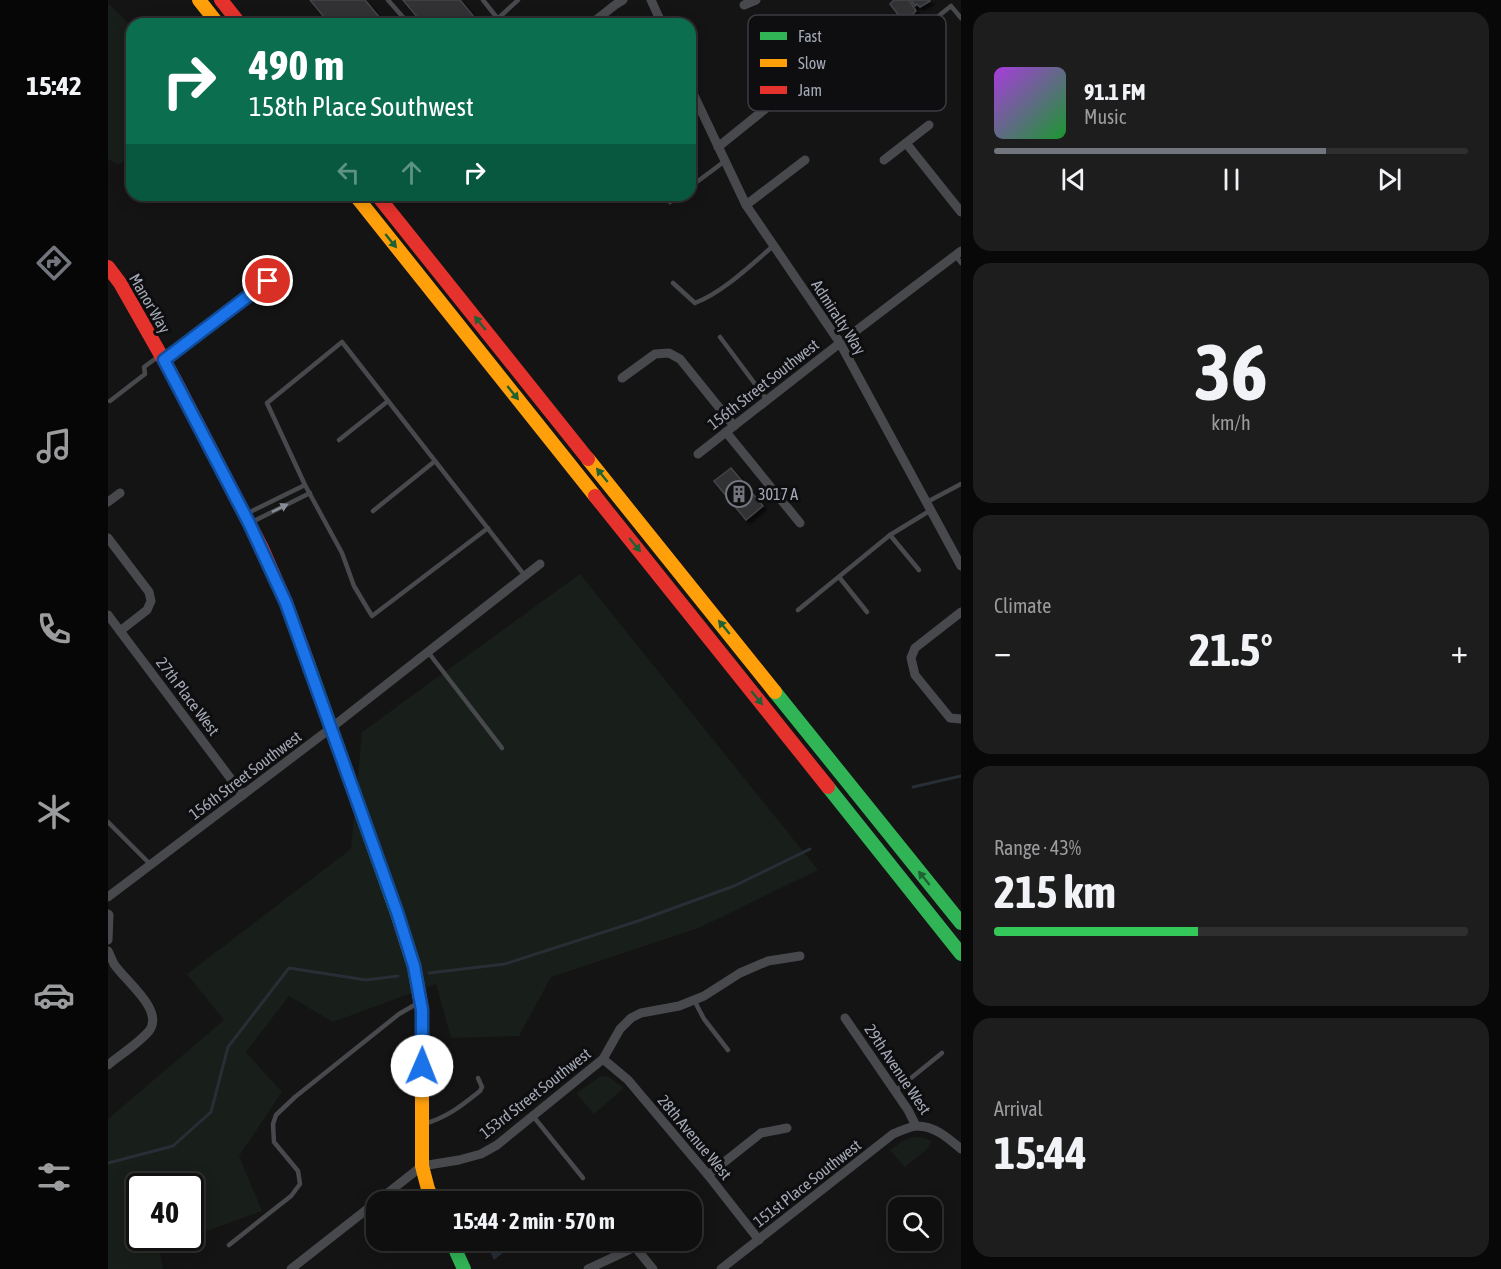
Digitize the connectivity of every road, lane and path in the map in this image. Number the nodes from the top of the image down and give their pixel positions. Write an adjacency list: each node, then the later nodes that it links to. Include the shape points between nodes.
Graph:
1 (199, 0): 11 (main road)
2 (221, 0): 12 (main road)
3 (388, 0): 13 (lane)
4 (483, 0): 14 (lane)
5 (518, 0): 15 (lane)
6 (623, 0): 16 (street)
7 (651, 0): 17 (street)
8 (756, 0): 9 (street)
9 (743, 2)
10 (940, 15): 18 (lane, via 951,6)
11 (213, 18)
12 (235, 18)
13 (404, 18)
14 (497, 18)
15 (499, 18)
16 (598, 18)
17 (659, 18)
18 (961, 18)
19 (696, 100): 23 (street, Admiralty Way)
20 (763, 111): 23 (street)
21 (929, 125): 22 (street)
22 (906, 143): 25 (street); 31 (street)
23 (718, 147): 26 (street, Admiralty Way)
24 (805, 160): 30 (street)
25 (884, 160)
26 (725, 161): 27 (lane); 30 (street, Admiralty Way)
27 (696, 183)
28 (360, 201): 83 (main road, one-way to 83)
29 (382, 201): 80 (main road, one-way to 29)
30 (746, 205): 32 (street, Admiralty Way)
31 (961, 212)
32 (773, 246): 36 (lane, via 720,290 695,303); 38 (street, Admiralty Way)
33 (959, 256): 38 (street, 156th Street Southwest)
34 (108, 267): 39 (main road, Manor Way)
35 (268, 281): 39 (street)
36 (673, 283)
37 (720, 337): 41 (lane)
38 (840, 343): 41 (street, 156th Street Southwest); 54 (street, Admiralty Way)
39 (162, 358): 42 (lane, via 144,367 145,374); 56 (main road, Manor Way)
40 (622, 378): 44 (street, via 655,354 669,353 680,359)
41 (767, 400): 44 (street, 156th Street Southwest)
42 (110, 401)
43 (388, 401): 46 (lane); 48 (lane); 50 (lane, via 342,342 267,403)
44 (734, 426): 45 (street, 156th Street Southwest)
45 (726, 432): 47 (street, 156th Street Southwest); 57 (street)
46 (339, 440)
47 (698, 454)
48 (435, 461): 55 (lane); 58 (lane)
49 (961, 484): 54 (lane)
50 (305, 485): 52 (lane); 56 (lane)
51 (120, 493): 53 (street)
52 (310, 493): 56 (lane, one-way to 52); 58 (lane, via 372,616)
53 (108, 502)
54 (929, 506): 59 (lane); 62 (street, Admiralty Way)
55 (373, 511)
56 (247, 519): 73 (main road, Manor Way, via 286,603)
57 (800, 523)
58 (488, 528): 64 (lane)
59 (890, 535): 63 (lane); 65 (lane)
60 (108, 538): 70 (street, via 149,592 151,601 147,610)
61 (540, 564): 64 (street, 156th Street Southwest)
62 (961, 566)
63 (919, 570)
64 (525, 576): 71 (street, 156th Street Southwest)
65 (839, 578): 66 (lane); 67 (lane)
66 (798, 610)
67 (867, 612)
68 (961, 612): 72 (street, via 915,648 911,658 915,675 950,718)
69 (108, 615): 70 (street, 27th Place West)
70 (120, 631): 75 (street, 27th Place West)
71 (428, 652): 73 (street, 156th Street Southwest); 74 (lane)
72 (961, 719)
73 (331, 728): 75 (street, 156th Street Southwest); 87 (main road, Manor Way, via 397,912)
74 (502, 748)
75 (243, 795): 77 (street, 156th Street Southwest)
76 (108, 822): 77 (lane)
77 (151, 865): 78 (street, 156th Street Southwest)
78 (108, 897)
79 (108, 914): 81 (street)
80 (961, 923)
81 (108, 940)
82 (108, 951): 85 (street)
83 (961, 954)
84 (800, 956): 86 (street, 153rd Street Southwest, via 768,961)
85 (111, 967): 92 (street, via 150,1007 153,1017 147,1034)
86 (694, 1000): 89 (lane); 91 (street, 153rd Street Southwest, via 631,1018)
87 (421, 1001): 96 (main road, Manor Way); 105 (lane, via 399,1014 276,1115 274,1142 298,1171 300,1184 291,1196)
88 (845, 1018): 94 (street, 29th Avenue West)
89 (728, 1050)
90 (942, 1053): 94 (lane)
91 (603, 1059): 95 (street, 153rd Street Southwest); 101 (street, 28th Avenue West, via 628,1080)
92 (108, 1065)
93 (478, 1078): 96 (lane, via 480,1091 440,1120)
94 (895, 1091): 97 (street, 29th Avenue West)
95 (533, 1116): 100 (street, 153rd Street Southwest, via 481,1154); 102 (lane)
96 (421, 1125): 100 (main road, Manor Way)
97 (916, 1126): 99 (street, 29th Avenue West, via 934,1129); 104 (street, 151st Place Southwest, via 893,1134)
98 (786, 1128): 101 (street, via 761,1133)
99 (961, 1149)
100 (422, 1166): 103 (main road, Manor Way); 109 (street, 153rd Street Southwest)
101 (708, 1175): 104 (street, 28th Avenue West)
102 (583, 1178)
103 (429, 1191)
104 (759, 1240): 113 (street, 151st Place Southwest)
105 (229, 1245)
106 (456, 1251): 110 (main road)
107 (620, 1251): 111 (street)
108 (638, 1251): 112 (street)
109 (291, 1269)
110 (464, 1269)
111 (588, 1269)
112 (652, 1269)
113 (721, 1269)

